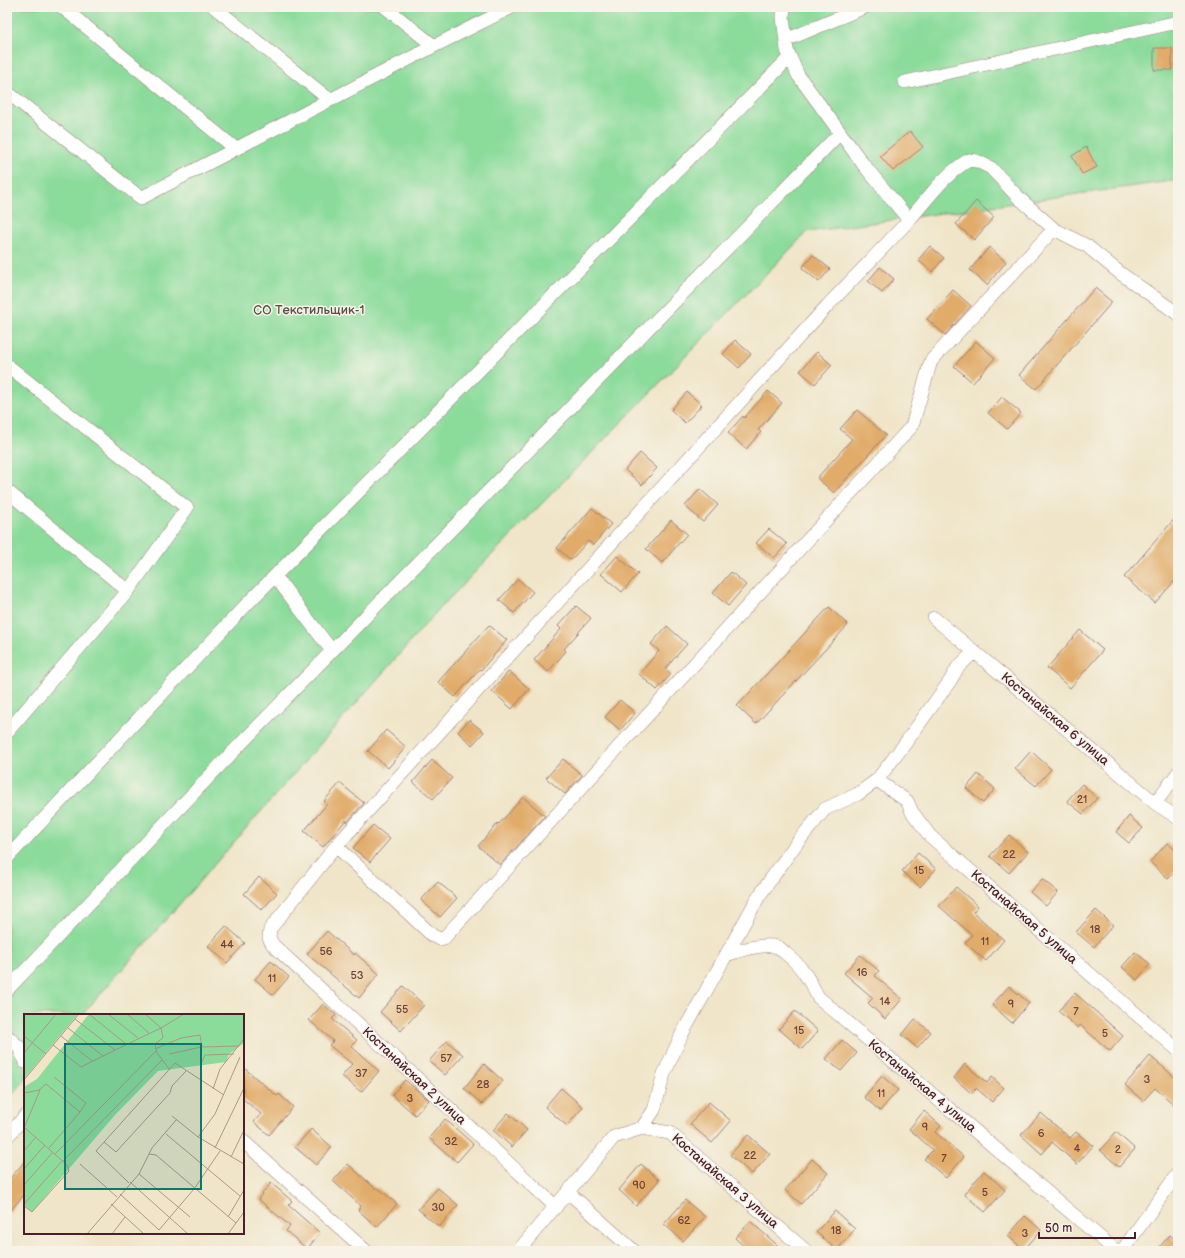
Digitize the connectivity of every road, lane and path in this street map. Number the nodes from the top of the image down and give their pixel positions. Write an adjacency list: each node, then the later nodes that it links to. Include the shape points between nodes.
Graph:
1 (62, 7): 15 (street)
2 (214, 7): 13 (street)
3 (385, 7): 9 (street)
4 (512, 7): 9 (street)
5 (784, 7): 8 (street)
6 (865, 7): 8 (street)
7 (1178, 22): 11 (street)
8 (786, 40): 10 (street)
9 (434, 46): 13 (street)
10 (790, 57): 14 (street, via 798,75); 21 (street)
11 (905, 82)
12 (7, 92): 15 (street, via 141,198)
13 (330, 100): 15 (street)
14 (840, 133): 16 (street); 24 (street)
15 (236, 149)
16 (909, 220): 17 (street, via 948,176 969,160 991,168 1018,198); 31 (street, via 828,305)
17 (1054, 229): 18 (street, via 1087,246); 31 (street, via 931,361 912,426 444,938 433,936)
18 (1178, 314)
19 (7, 365): 22 (street, via 187,508)
20 (7, 491): 22 (street)
21 (275, 576): 24 (street); 32 (street)
22 (128, 592): 26 (street)
23 (934, 618): 25 (street, Костанайская 6 улица)
24 (332, 651): 34 (street)
25 (974, 652): 28 (street, via 958,667 914,732); 29 (street, Костанайская 6 улица)
26 (7, 732)
27 (1178, 773): 29 (street)
28 (877, 780): 33 (street, via 858,794 825,809 759,896); 36 (street, Костанайская 5 улица, via 907,801 930,836)
29 (1155, 803): 30 (street, Костанайская 6 улица)
30 (1178, 818)
31 (336, 846): 44 (street, Костанайская 2 улица, via 270,929 269,938)
32 (7, 858)
33 (726, 955): 39 (street, via 682,1034 664,1074 654,1110); 49 (street, Костанайская 4 улица, via 760,946 779,948 796,961 818,997)
34 (7, 990)
35 (7, 1036): 37 (street, via 19,1047)
36 (1178, 1050)
37 (24, 1060)
38 (24, 1117): 40 (street)
39 (642, 1128): 43 (street, Костанайская 3 улица, via 614,1137); 48 (street, Костанайская 3 улица, via 670,1133)
40 (7, 1137)
41 (244, 1142): 45 (street)
42 (1178, 1173): 50 (street)
43 (568, 1192): 44 (street); 47 (street)
44 (556, 1206): 46 (street)
45 (366, 1251)
46 (518, 1251)
47 (634, 1251)
48 (806, 1251)
49 (1116, 1251)
50 (1122, 1251)

